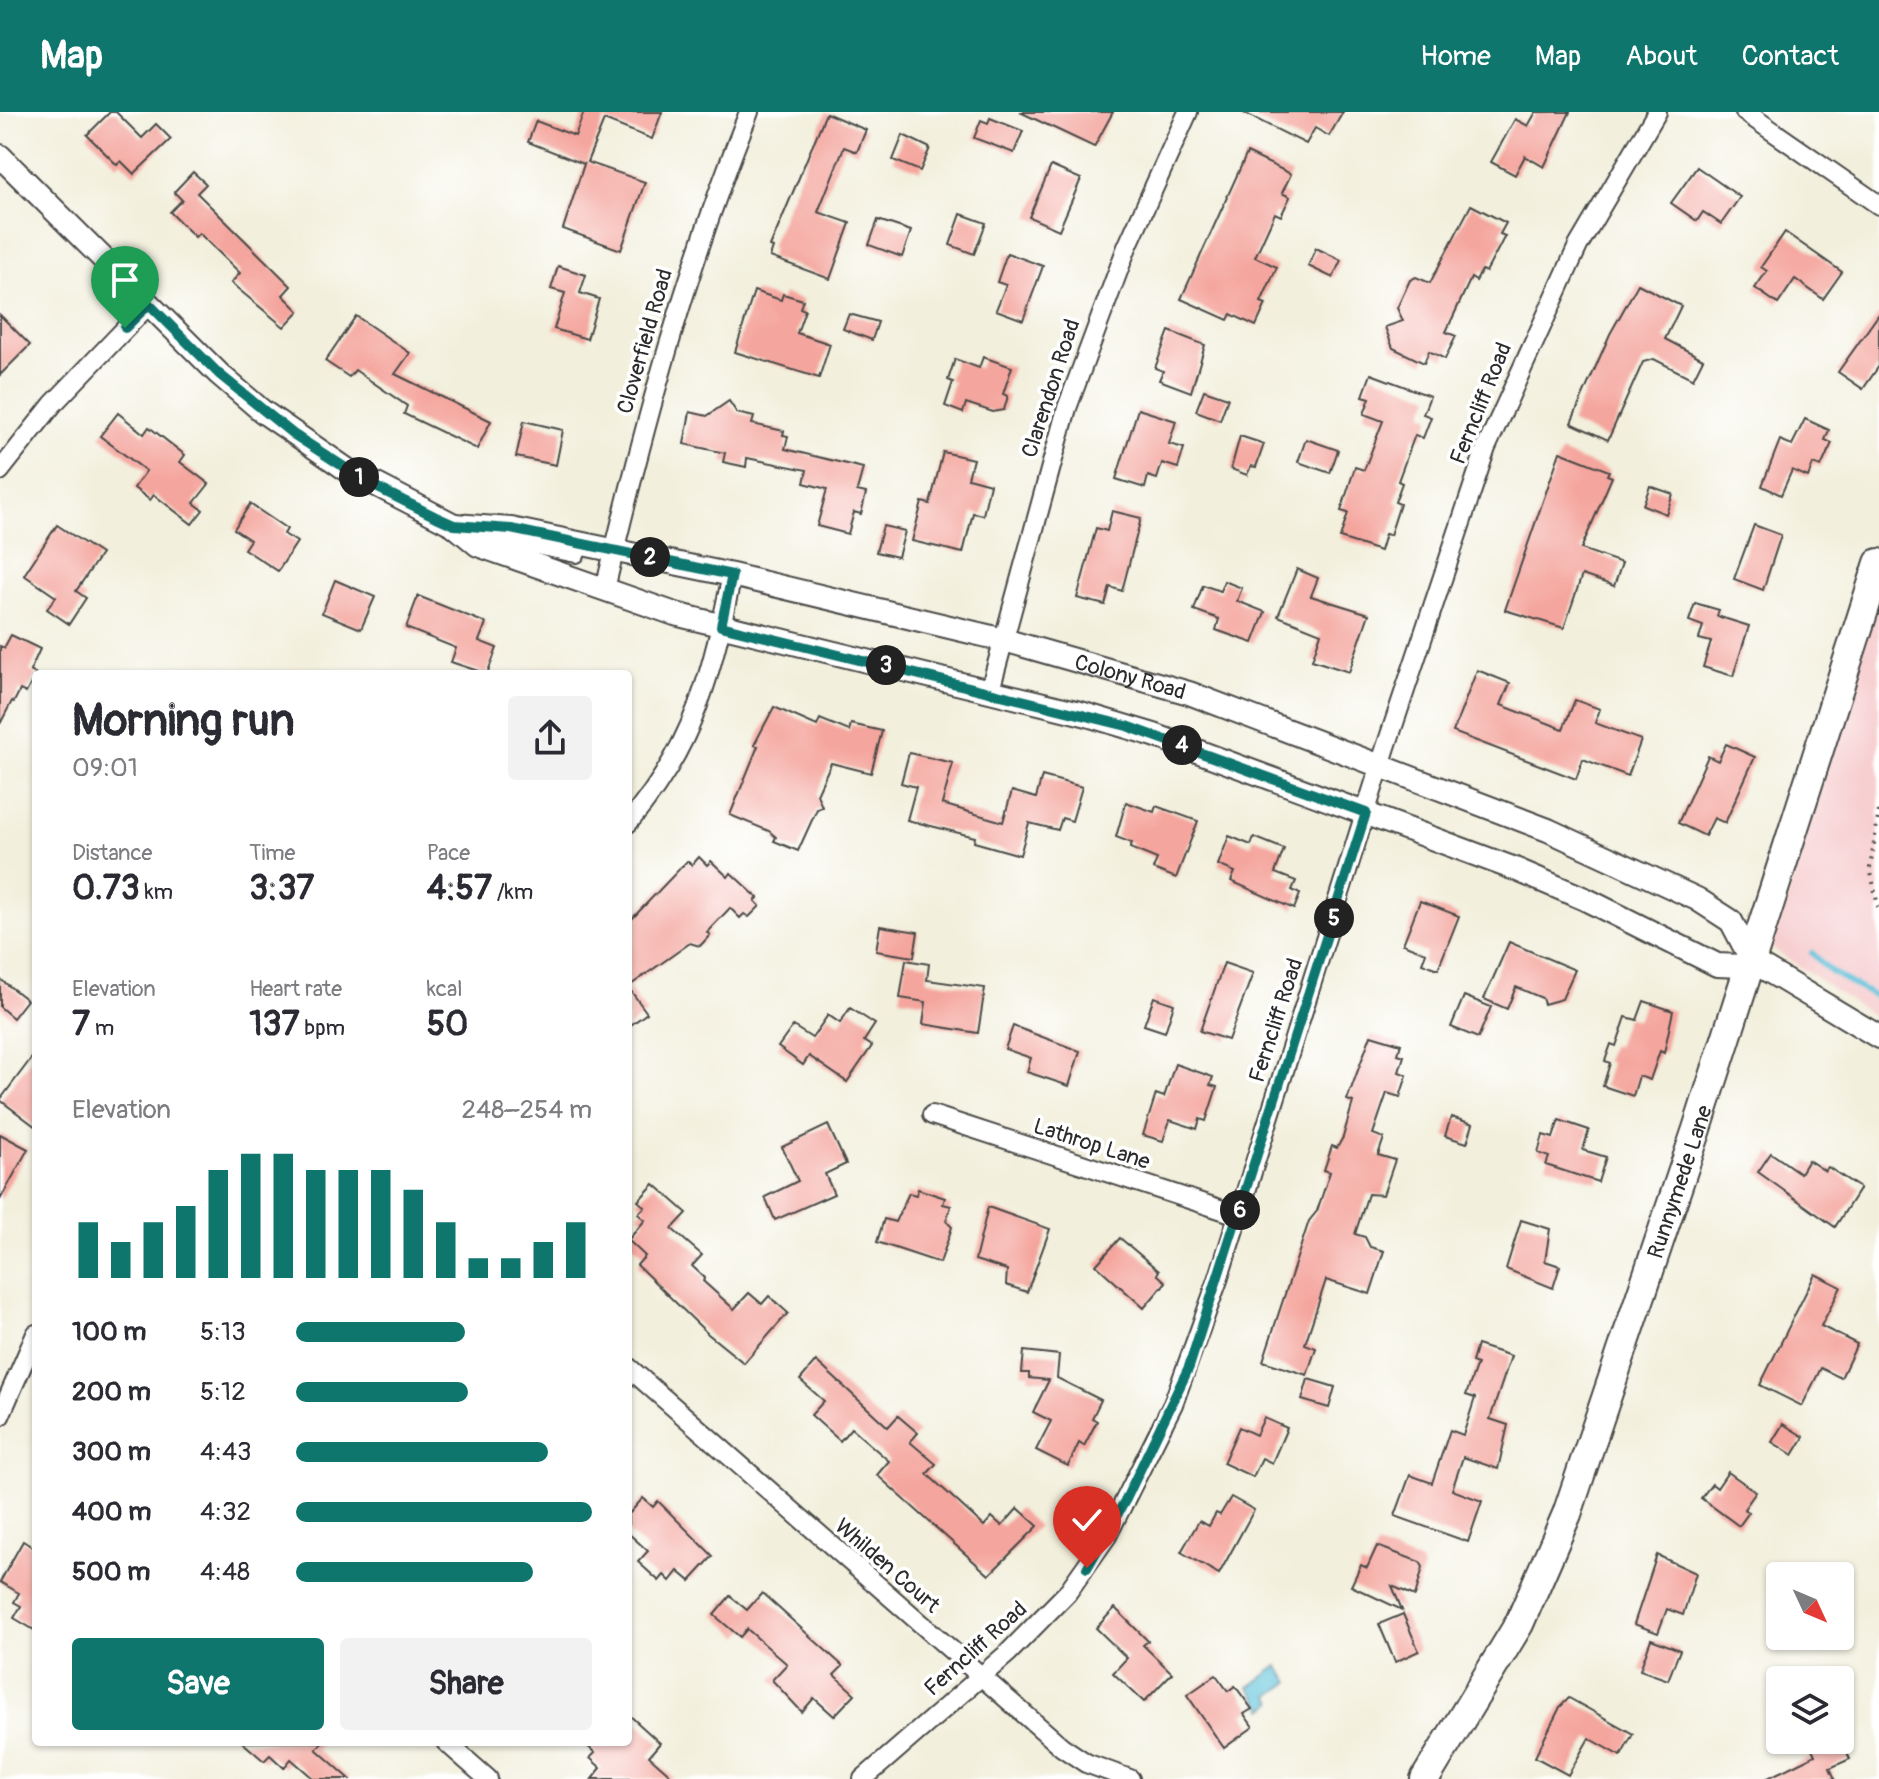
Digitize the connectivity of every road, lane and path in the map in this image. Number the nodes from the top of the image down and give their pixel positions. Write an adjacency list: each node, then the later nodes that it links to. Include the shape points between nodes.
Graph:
1 (749, 112): 10 (street, Cloverfield Road, via 665,347)
2 (1188, 112): 15 (street, Clarendon Road, via 1127,247 1077,377)
3 (1657, 112): 17 (street, Ferncliff Road, via 1578,246 1497,419)
4 (1745, 112): 6 (street)
5 (0, 156): 7 (street, Colony Road)
6 (1879, 205)
7 (149, 304): 8 (street, via 53,404); 9 (street, Colony Road, via 219,374 293,434 372,485)
8 (0, 471)
9 (454, 525): 10 (street, Colony Road, via 511,529); 13 (street, Colony Road, via 487,549)
10 (614, 549): 12 (street, Colony Road); 13 (street, Cloverfield Road)
11 (1879, 563): 22 (main road, Runnymede Lane)
12 (732, 575): 14 (street); 15 (street, Colony Road)
13 (605, 589): 14 (street, Colony Road)
14 (721, 626): 16 (street, Colony Road); 20 (street, via 697,715 674,761)
15 (1004, 640): 16 (street, Clarendon Road); 17 (street, Colony Road, via 1189,693)
16 (990, 690): 19 (street, Colony Road, via 1131,727)
17 (1380, 766): 19 (street, Ferncliff Road); 22 (street, Colony Road, via 1548,830 1708,904 1739,932)
18 (1879, 811): 21 (path, via 1870,868)
19 (1366, 813): 22 (street, Colony Road, via 1581,897 1717,965); 25 (street, Ferncliff Road)
20 (632, 818)
21 (1879, 911)
22 (1752, 961): 23 (street); 34 (main road, Runnymede Lane, via 1559,1536 1499,1661)
23 (1879, 1037)
24 (932, 1115): 25 (street, Lathrop Lane)
25 (1238, 1215): 29 (street, Ferncliff Road, via 1182,1384 1107,1536 1051,1612)
26 (32, 1343): 28 (street)
27 (632, 1371): 29 (street, Whilden Court)
28 (0, 1416)
29 (981, 1677): 32 (street, Ferncliff Road); 33 (street, Whilden Court, via 1076,1758)
30 (451, 1746): 31 (street)
31 (488, 1779)
32 (863, 1779)
33 (1130, 1779)
34 (1425, 1779)

